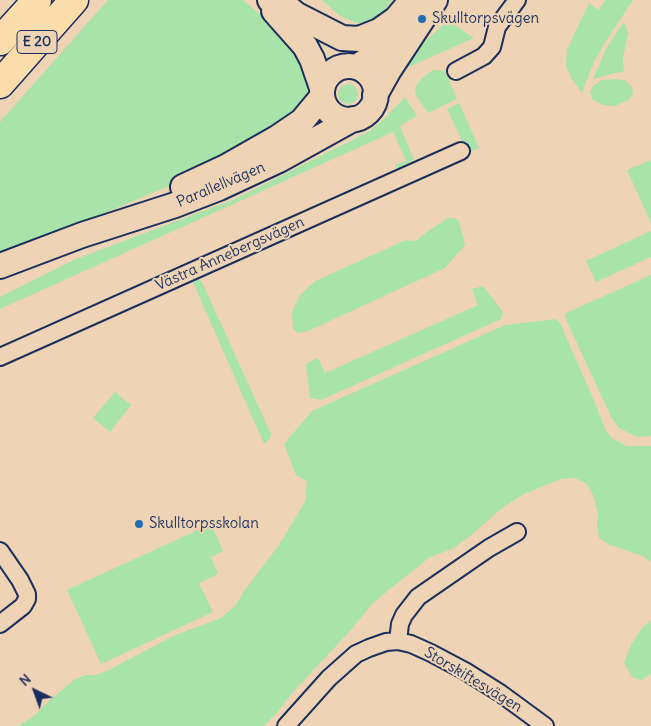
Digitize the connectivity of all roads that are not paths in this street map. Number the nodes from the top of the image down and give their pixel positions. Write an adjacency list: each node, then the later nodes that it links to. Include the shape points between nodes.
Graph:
1 (36, 0): 8 (highway, E 20)
2 (74, 0): 11 (highway, E 20)
3 (270, 0): 7 (street); 12 (street, via 274,12 304,46 318,74)
4 (413, 0): 7 (street, via 380,31 359,39 342,38); 9 (street, via 385,43)
5 (435, 0): 13 (street)
6 (517, 0): 10 (street, via 497,27 492,47 484,56)
7 (297, 15): 9 (street)
8 (0, 41)
9 (356, 67): 12 (street, via 344,66 333,71 324,80); 13 (street, via 370,76)
10 (456, 71)
11 (0, 84)
12 (322, 93): 14 (street, via 327,108 333,114); 16 (street, Parallellvägen, via 302,121 277,138 226,167)
13 (375, 95): 14 (street, via 369,110)
14 (352, 120): 16 (street, Parallellvägen, via 219,188)
15 (461, 151): 18 (street, Västra Annebergsvägen)
16 (82, 235): 17 (street, Parallellvägen)
17 (0, 266)
18 (0, 357)
19 (517, 532): 22 (street, via 418,597 404,615)
20 (0, 550): 21 (street, via 27,594 23,606)
21 (0, 624)
22 (398, 641): 23 (street, via 386,642 356,654 329,678); 24 (street, Storskiftesvägen, via 411,644 465,671)
23 (286, 726)
24 (545, 726)

